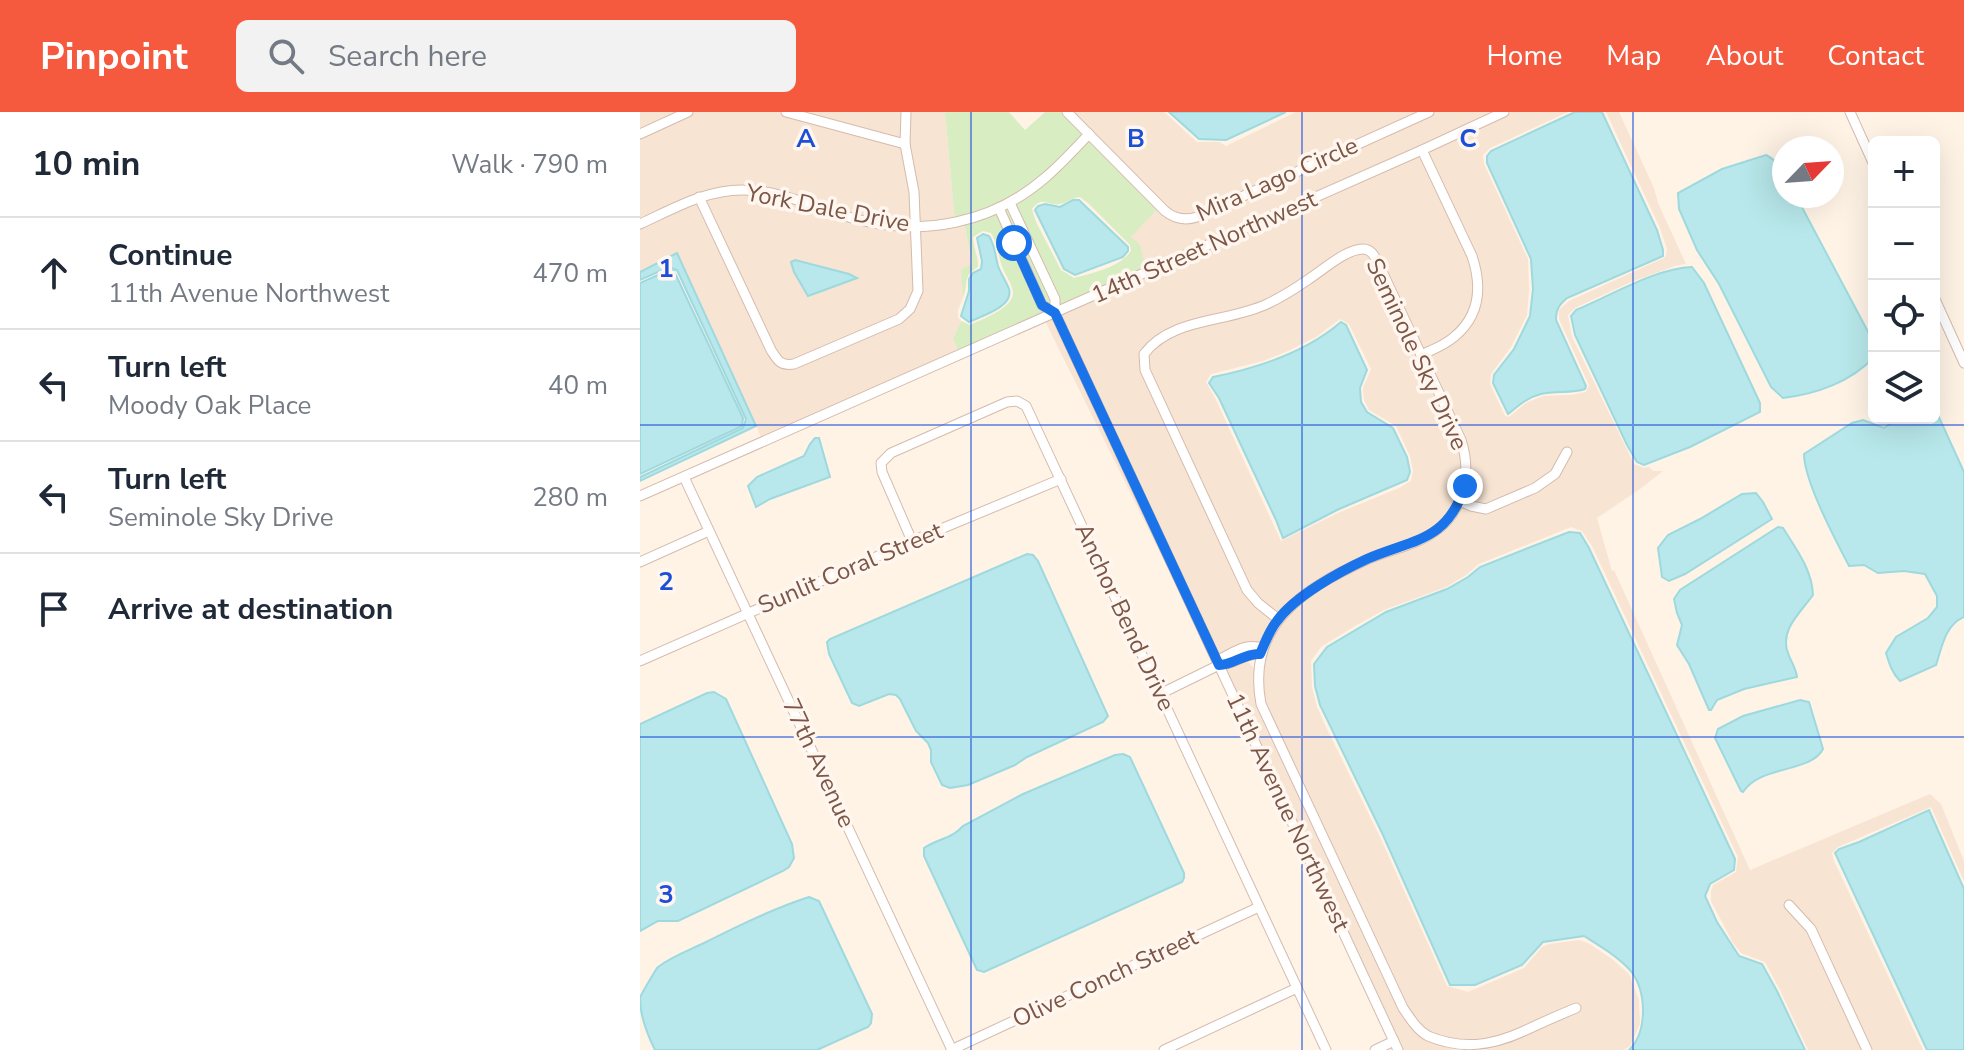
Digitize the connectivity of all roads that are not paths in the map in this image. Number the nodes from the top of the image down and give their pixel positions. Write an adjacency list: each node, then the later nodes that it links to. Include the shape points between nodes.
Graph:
1 (688, 112): 9 (street)
2 (786, 112): 8 (street)
3 (906, 112): 11 (street)
4 (1067, 112): 10 (street, Mira Lago Circle)
5 (1429, 112): 10 (street, Mira Lago Circle, via 1188,219 1165,211)
6 (1504, 112): 12 (street, 14th Street Northwest)
7 (1850, 112): 13 (street)
8 (817, 116): 11 (street)
9 (640, 134)
10 (1089, 134): 15 (street, York Dale Drive, via 1044,179)
11 (905, 144): 18 (street)
12 (1422, 150): 20 (street, 14th Street Northwest); 21 (street, via 1472,256 1478,294 1469,322 1456,336)
13 (1868, 152)
14 (699, 197): 17 (street, York Dale Drive); 18 (street, York Dale Drive, via 763,191 856,219); 18 (street, via 771,350 785,365 899,319 910,309 918,291)
15 (1010, 203): 16 (street, York Dale Drive); 20 (street, 11th Avenue Northwest, via 1055,299)
16 (999, 208): 18 (street, York Dale Drive, via 972,219); 20 (street, 11th Avenue Northwest, via 1042,305)
17 (640, 224)
18 (915, 227)
19 (1940, 310): 22 (street)
20 (1055, 313): 24 (street, 14th Street Northwest); 36 (street, 11th Avenue Northwest)
21 (1421, 355): 27 (street, Seminole Sky Drive, via 1465,454); 32 (street, Seminole Sky Drive, via 1373,253 1365,249 1340,258 1264,305 1165,334 1144,354 1145,370 1247,590)
22 (1964, 363)
23 (1567, 452): 27 (street, via 1555,474 1535,488 1486,509)
24 (684, 477): 26 (street, 14th Street Northwest); 28 (street, 77th Avenue)
25 (1061, 479): 29 (street, Sunlit Coral Street); 29 (street, Anchor Bend Drive, via 1026,406 1007,402 891,453 881,463); 38 (street, Anchor Bend Drive)
26 (640, 496)
27 (1460, 501): 32 (street, via 1435,532 1367,559)
28 (709, 531): 30 (street); 31 (street, 77th Avenue)
29 (912, 541): 31 (street, Sunlit Coral Street)
30 (640, 562)
31 (748, 612): 35 (street, Sunlit Coral Street); 45 (street, 77th Avenue)
32 (1278, 619): 33 (street)
33 (1261, 651): 34 (street); 36 (street, via 1245,646); 37 (street)
34 (1240, 658): 36 (street); 37 (street)
35 (640, 661)
36 (1219, 665): 38 (street); 43 (street, 11th Avenue Northwest)
37 (1258, 667): 44 (street, via 1261,704 1403,1008 1428,1036)
38 (1160, 694): 40 (street, Anchor Bend Drive)
39 (1789, 905): 49 (street, via 1811,929)
40 (1259, 907): 41 (street, Anchor Bend Drive); 45 (street, Olive Conch Street)
41 (1297, 988): 46 (street); 47 (street, Anchor Bend Drive)
42 (1576, 1008): 44 (street, via 1498,1043)
43 (1396, 1046): 48 (street)
44 (1466, 1049)
45 (952, 1050)
46 (1164, 1050)
47 (1326, 1050)
48 (1375, 1050)
49 (1867, 1050)

